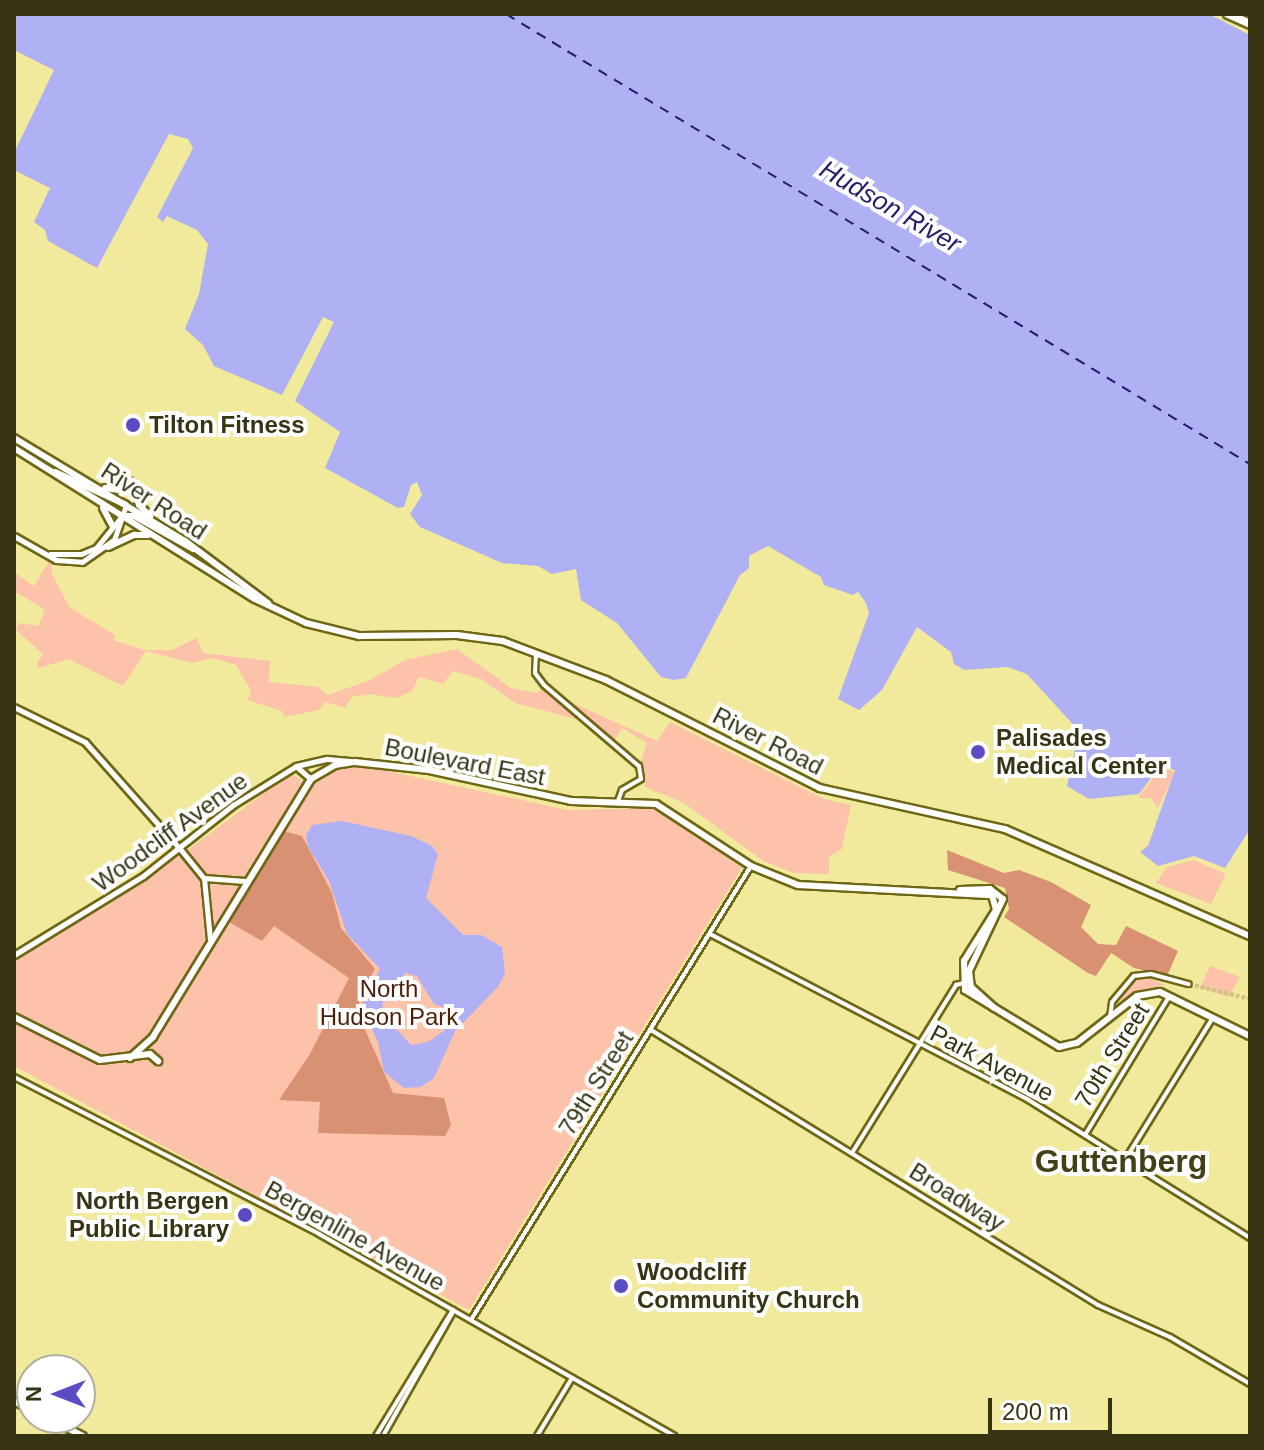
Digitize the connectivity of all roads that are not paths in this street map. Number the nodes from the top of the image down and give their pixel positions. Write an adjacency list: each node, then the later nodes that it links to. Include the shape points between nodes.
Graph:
1 (1228, 14): 2 (highway)
2 (1250, 24)
3 (14, 438): 7 (main road, River Road)
4 (14, 448): 5 (main road, River Road)
5 (54, 472): 9 (main road, River Road); 10 (main road)
6 (130, 481): 7 (main road, via 119,490)
7 (98, 486): 10 (main road, River Road)
8 (136, 488): 12 (main road, via 139,505)
9 (92, 497): 11 (main road, River Road); 13 (main road)
10 (126, 505): 11 (main road); 12 (main road, River Road)
11 (122, 516): 13 (main road); 14 (main road, River Road); 16 (main road); 17 (main road, via 134,516)
12 (158, 524): 17 (main road, River Road)
13 (113, 527): 18 (main road, via 86,553)
14 (151, 535): 16 (main road, via 134,535); 19 (main road, River Road)
15 (14, 536): 18 (main road)
16 (108, 547): 18 (main road, via 82,562 56,560)
17 (196, 550): 19 (main road, River Road)
18 (49, 554)
19 (268, 603): 20 (main road, River Road, via 314,626 350,635 473,636)
20 (536, 654): 25 (street, via 535,673 544,685 639,766 641,779 622,790); 31 (main road, River Road, via 652,701 820,788 1019,834)
21 (14, 707): 26 (main road, via 85,742)
22 (355, 762): 23 (main road, Woodcliff Avenue, via 327,759); 24 (main road, Boulevard East, via 335,765); 25 (main road, Boulevard East, via 438,771 571,801)
23 (296, 766): 24 (main road); 26 (main road, Woodcliff Avenue, via 233,805)
24 (311, 779): 29 (main road)
25 (618, 801): 27 (main road, Boulevard East, via 665,807)
26 (181, 850): 28 (main road); 33 (main road, Woodcliff Avenue)
27 (751, 866): 30 (street, 79th Street); 34 (main road, Boulevard East, via 798,885 989,894 997,903 964,961)
28 (204, 878): 29 (main road); 32 (main road)
29 (245, 881): 32 (main road)
30 (710, 934): 40 (street, 79th Street); 42 (street, Park Avenue)
31 (1250, 936)
32 (210, 939): 43 (main road, via 153,1037)
33 (14, 955)
34 (966, 982): 39 (main road, via 969,996 1059,1047 1077,1043); 42 (street, via 956,985)
35 (1189, 984): 39 (street, via 1151,974 1134,976 1112,1002)
36 (1170, 995): 37 (main road); 39 (main road, via 1145,993); 46 (street, 70th Street)
37 (1214, 1016): 41 (main road); 48 (street)
38 (14, 1017): 43 (main road, via 100,1060)
39 (1110, 1017)
40 (651, 1030): 47 (street, Broadway); 51 (street, 79th Street)
41 (1250, 1036)
42 (918, 1045): 46 (street, Park Avenue, via 1027,1099); 47 (street)
43 (130, 1058): 44 (main road, via 150,1054)
44 (158, 1061)
45 (14, 1077): 50 (street, Bergenline Avenue, via 319,1234)
46 (1085, 1135): 48 (street, Park Avenue)
47 (852, 1153): 53 (street, Broadway, via 1098,1305 1170,1337)
48 (1125, 1160): 49 (street, Park Avenue)
49 (1250, 1238)
50 (453, 1310): 51 (street, Bergenline Avenue); 54 (street); 55 (street)
51 (471, 1320): 52 (street, Bergenline Avenue)
52 (572, 1378): 56 (street); 57 (street, Bergenline Avenue)
53 (1250, 1384)
54 (376, 1436)
55 (383, 1436)
56 (537, 1436)
57 (675, 1436)

